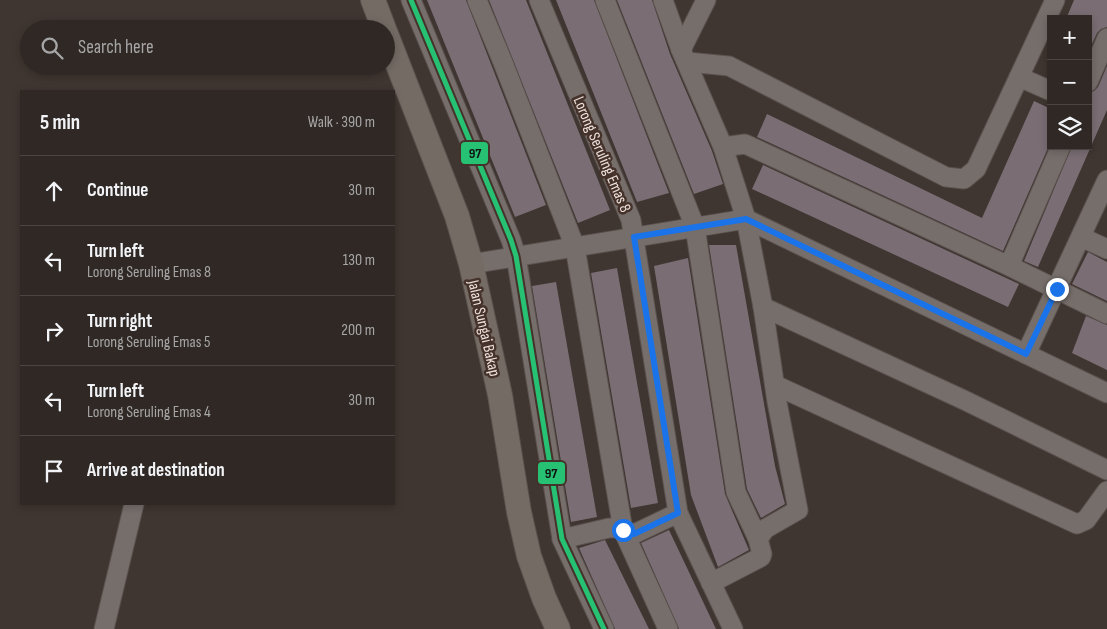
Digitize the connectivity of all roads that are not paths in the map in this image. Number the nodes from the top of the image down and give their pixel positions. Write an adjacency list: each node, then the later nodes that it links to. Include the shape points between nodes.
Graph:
1 (373, 0): 9 (main road)
2 (412, 0): 25 (street)
3 (477, 0): 23 (street)
4 (539, 0): 21 (street, Lorong Seruling Emas 8, via 631,220)
5 (605, 0): 20 (street)
6 (663, 0): 11 (street)
7 (706, 0): 11 (street)
8 (1055, 0): 14 (street)
9 (381, 20)
10 (1107, 38): 13 (street)
11 (684, 56): 14 (street, via 729,66 946,177 964,179 976,169); 16 (street)
12 (395, 57): 26 (main road, Jalan Sungai Bakap, via 457,216)
13 (1092, 73)
14 (1019, 77): 15 (street)
15 (1047, 89)
16 (723, 146): 19 (street); 27 (street, via 745,144)
17 (1058, 150): 27 (street)
18 (1105, 187): 22 (street)
19 (746, 219): 20 (street); 29 (street); 31 (street)
20 (695, 227): 21 (street); 40 (street, via 736,492)
21 (634, 237): 23 (street); 37 (street, Lorong Seruling Emas 8)
22 (1081, 237): 24 (street); 28 (street)
23 (575, 247): 25 (street); 38 (street)
24 (1107, 249)
25 (516, 256): 26 (street); 39 (street)
26 (471, 264): 43 (main road, Jalan Sungai Bakap, via 500,395 527,548)
27 (1009, 266): 28 (street)
28 (1057, 289): 30 (street); 31 (street)
29 (763, 307): 32 (street); 34 (street)
30 (1107, 314)
31 (1026, 354): 33 (street)
32 (775, 385): 35 (street, via 1077,524 1086,520); 40 (street, via 798,510 766,529)
33 (1107, 393)
34 (1107, 470)
35 (1107, 491)
36 (134, 505): 42 (street)
37 (678, 513): 38 (street, via 634,534); 41 (street, Lorong Seruling Emas 8)
38 (623, 530): 39 (street, via 610,528); 45 (street)
39 (562, 539): 44 (street)
40 (758, 540): 41 (street, via 761,557)
41 (711, 583): 46 (street, Lorong Seruling Emas 8)
42 (104, 629)
43 (558, 629)
44 (604, 629)
45 (668, 629)
46 (733, 629)

